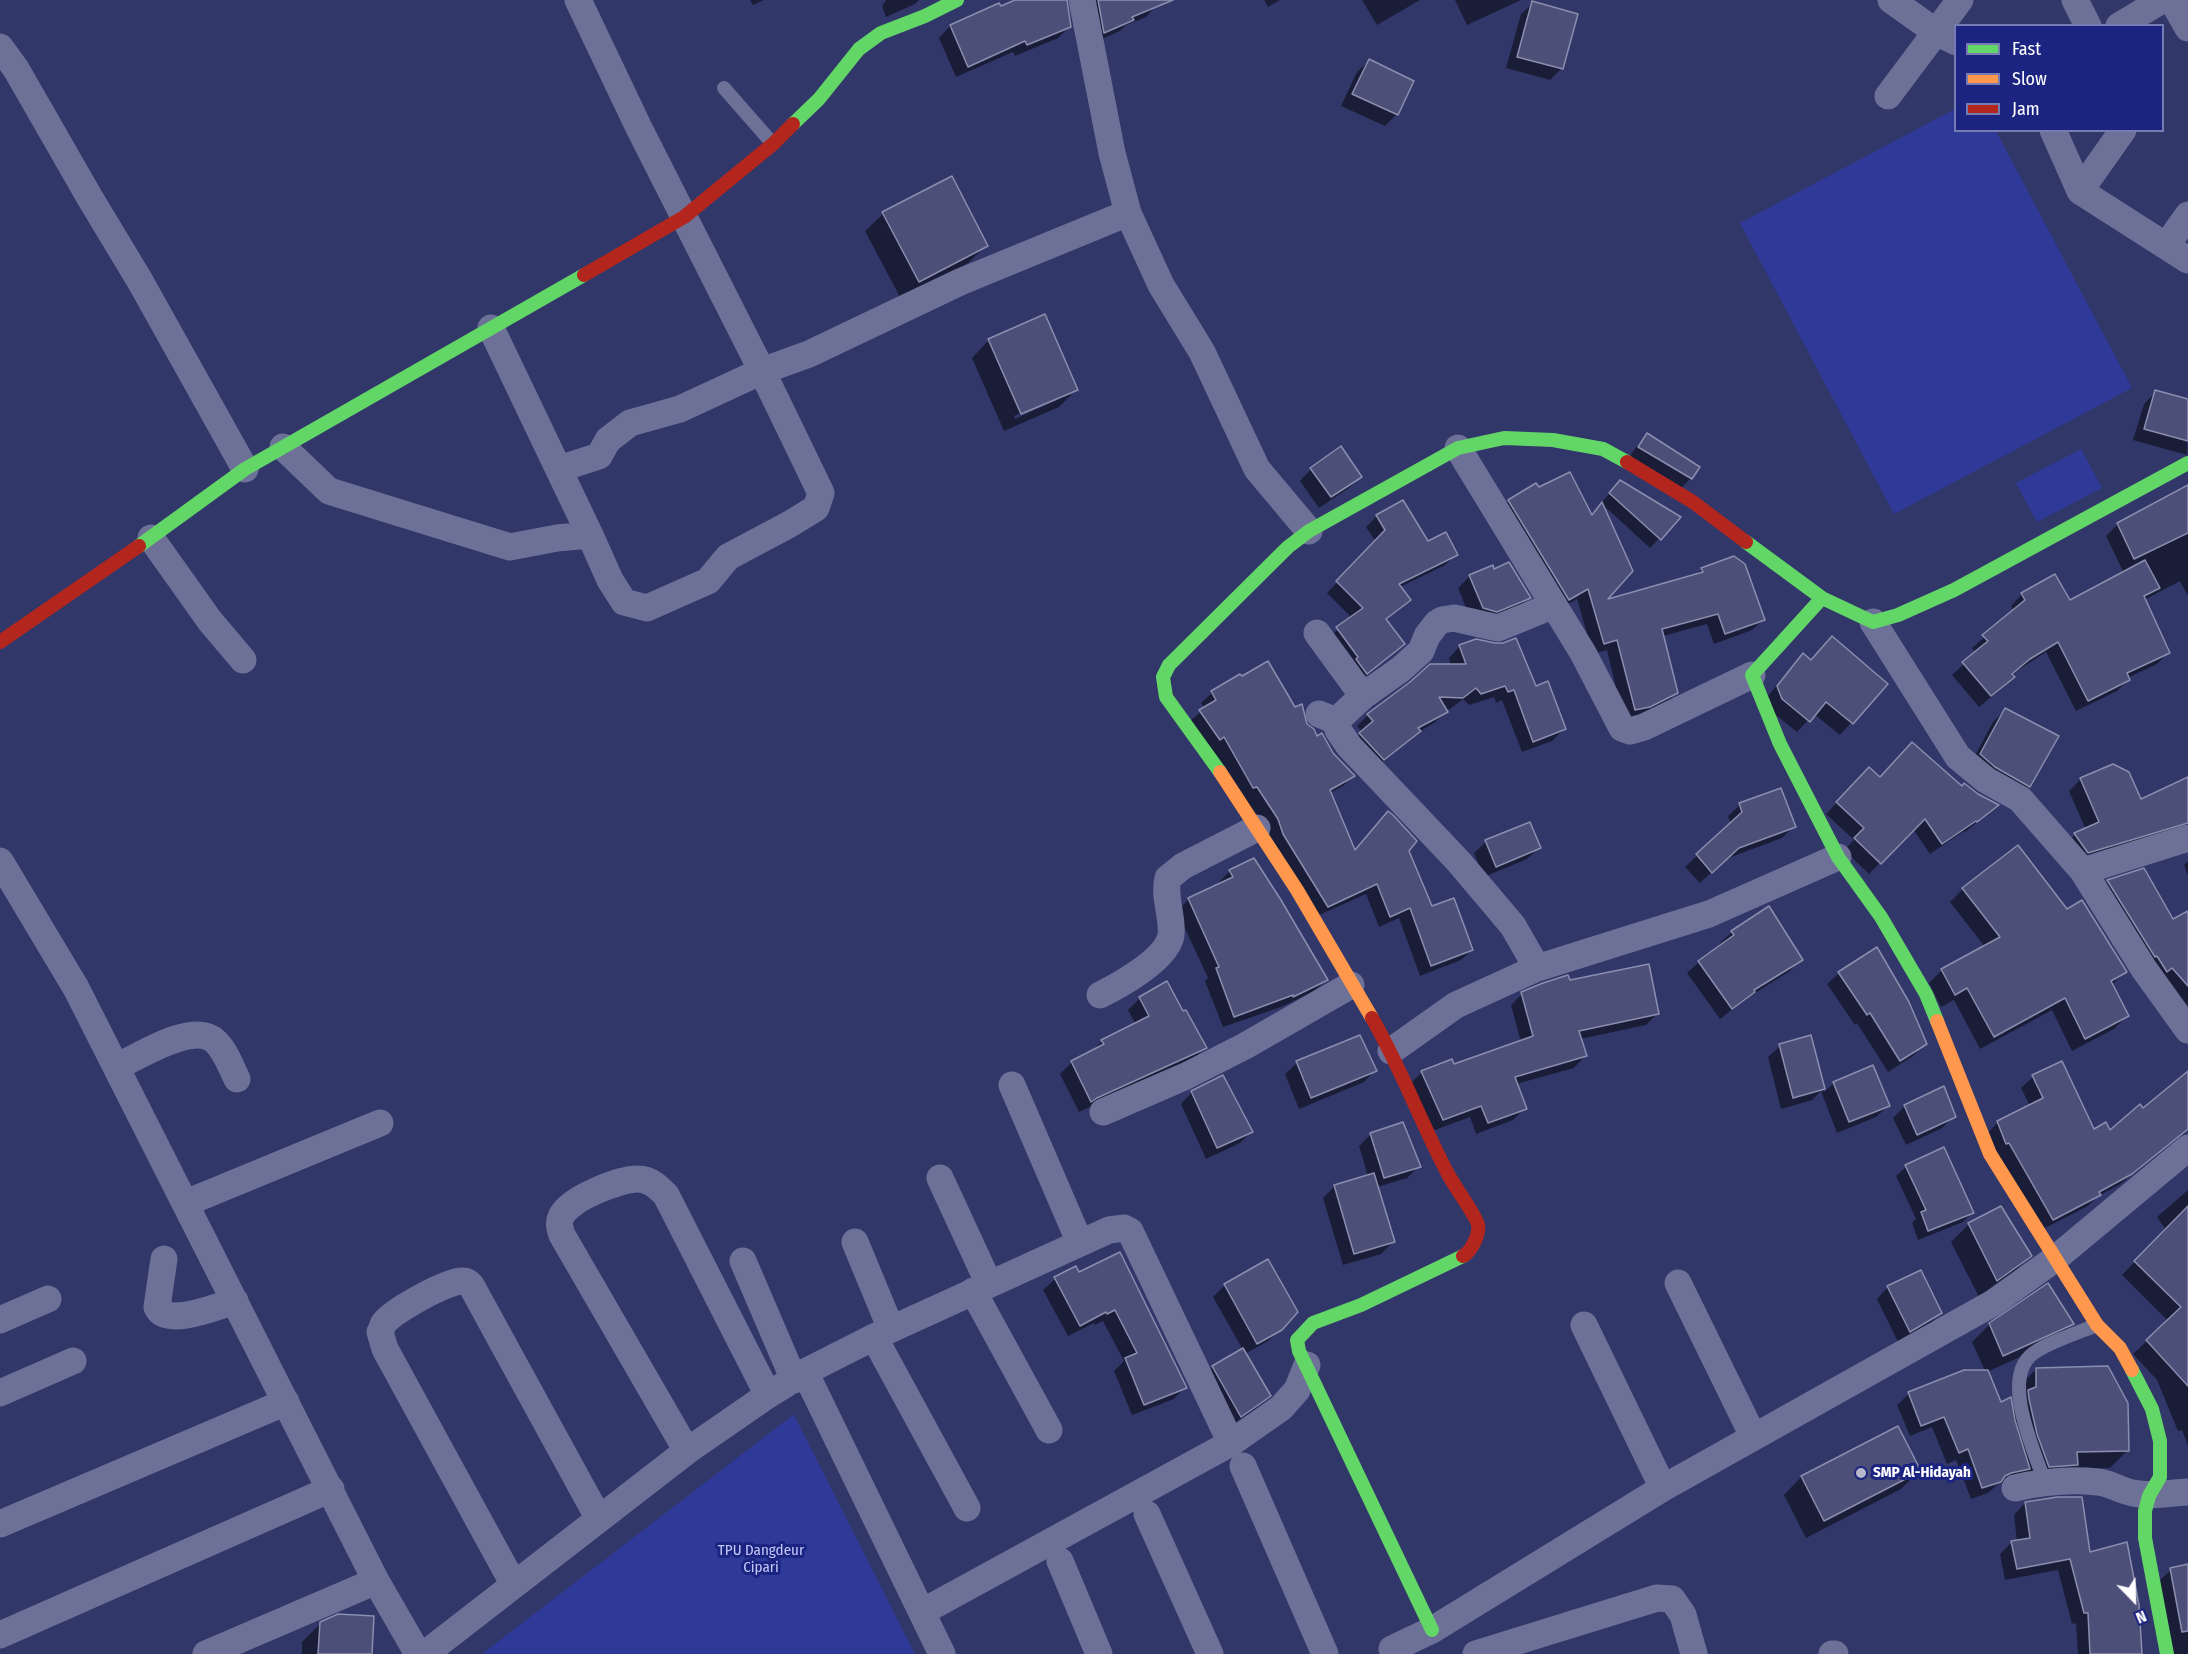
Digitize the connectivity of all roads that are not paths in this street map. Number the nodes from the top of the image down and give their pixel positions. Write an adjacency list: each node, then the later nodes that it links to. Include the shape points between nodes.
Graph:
1 (578, 0): 22 (street)
2 (957, 0): 18 (street, via 881,33 859,49 819,99)
3 (1082, 0): 20 (street)
4 (1891, 0): 12 (street)
5 (1960, 0): 12 (street)
6 (2075, 0): 9 (street)
7 (2162, 0): 10 (street)
8 (2172, 0): 11 (street)
9 (2087, 24)
10 (2122, 24)
11 (2188, 28)
12 (1946, 37): 15 (street)
13 (0, 47): 29 (street, via 140,280)
14 (724, 88): 18 (lane)
15 (1888, 96)
16 (2054, 132): 19 (street)
17 (2122, 132): 19 (street)
18 (773, 144): 22 (street)
19 (2080, 191): 23 (street)
20 (1128, 213): 25 (street, via 960,282 809,354); 31 (street, via 1161,285 1202,352 1257,469)
21 (2188, 215): 23 (street)
22 (684, 217): 24 (street); 25 (street)
23 (2177, 253)
24 (491, 328): 26 (street); 30 (street)
25 (762, 371): 30 (street, via 680,409 630,423 608,440 599,456); 32 (street, via 821,493 816,508 728,556 708,580 647,608 624,602)
26 (283, 447): 29 (street); 32 (street, via 329,491 510,547)
27 (1458, 448): 31 (street); 34 (street, via 1504,438 1553,440 1603,449 1693,502); 35 (street)
28 (2188, 463): 36 (street, via 1954,590)
29 (245, 469): 33 (street)
30 (559, 469): 32 (street)
31 (1309, 531): 42 (street, via 1190,644 1163,677 1166,697)
32 (590, 535)
33 (151, 538): 38 (street); 39 (street)
34 (1822, 598): 36 (street); 40 (street)
35 (1554, 605): 40 (street, via 1622,728 1630,731); 41 (street, via 1498,628 1454,618 1442,620 1414,657)
36 (1873, 622): 46 (street, via 1958,757 1986,780 2020,799)
37 (1317, 633): 41 (street)
38 (0, 642)
39 (243, 660)
40 (1752, 675): 44 (street, via 1780,744)
41 (1363, 696): 47 (street, via 1327,717 1513,926)
42 (1257, 828): 48 (street); 49 (street, via 1183,866 1168,878 1170,940 1159,955)
43 (2188, 838): 46 (street)
44 (1838, 857): 47 (street, via 1709,914); 62 (street, via 1881,917 1926,994 1990,1154)
45 (0, 861): 52 (street, via 76,988)
46 (2083, 871): 50 (street, via 2144,969)
47 (1537, 968): 51 (street, via 1456,1005)
48 (1351, 985): 51 (street); 55 (street, via 1226,1056)
49 (1100, 995)
50 (2188, 1030)
51 (1391, 1050): 74 (street, via 1457,1192 1478,1222 1479,1231 1468,1254 1361,1305 1313,1323 1297,1340)
52 (117, 1067): 53 (street, via 179,1037 198,1035 217,1042); 59 (street)
53 (237, 1079)
54 (1012, 1085): 61 (street)
55 (1103, 1113)
56 (380, 1123): 59 (street)
57 (2188, 1148): 62 (street)
58 (940, 1178): 66 (street)
59 (186, 1203): 68 (street)
60 (855, 1242): 72 (street)
61 (1080, 1243): 66 (street); 82 (street, via 1109,1230 1130,1231)
62 (2056, 1258): 71 (street); 80 (street, via 1993,1303)
63 (164, 1259): 68 (street, via 158,1307 165,1316 194,1314)
64 (743, 1261): 75 (street)
65 (1678, 1283): 80 (street)
66 (981, 1288): 72 (street); 79 (street)
67 (48, 1299): 69 (street)
68 (235, 1301): 78 (street)
69 (0, 1320)
70 (1584, 1325): 84 (street)
71 (2097, 1325): 83 (lane, via 2037,1350 2028,1357 2019,1379 2021,1411); 88 (street, via 2120,1348 2152,1409 2161,1462 2160,1477)
72 (882, 1333): 75 (street); 89 (street)
73 (73, 1361): 76 (street)
74 (1307, 1365): 82 (street, via 1297,1390); 97 (street)
75 (800, 1376): 77 (street); 96 (street)
76 (0, 1393)
77 (768, 1395): 81 (street); 81 (street, via 666,1195 657,1186 638,1179 577,1200 561,1215 562,1235)
78 (286, 1402): 86 (street); 92 (street)
79 (1049, 1430)
80 (1754, 1436): 84 (street)
81 (687, 1451): 91 (street)
82 (1237, 1455): 96 (street, via 1051,1543); 106 (street)
83 (2045, 1483): 85 (street); 88 (street, via 2098,1482)
84 (1663, 1488): 97 (street)
85 (2015, 1488)
86 (331, 1489): 94 (street); 98 (street)
87 (2188, 1491): 88 (street)
88 (2149, 1496): 109 (street, via 2145,1538)
89 (967, 1508)
90 (1147, 1514): 105 (street)
91 (599, 1519): 95 (street); 95 (street, via 471,1285 455,1282 396,1313 380,1332 385,1349)
92 (0, 1524)
93 (1060, 1561): 104 (street)
94 (376, 1581): 100 (street); 101 (street)
95 (514, 1585): 102 (street)
96 (922, 1611): 103 (street)
97 (1432, 1630): 99 (street)
98 (0, 1635)
99 (1390, 1652)
100 (206, 1654)
101 (418, 1654)
102 (425, 1654)
103 (942, 1654)
104 (1099, 1654)
105 (1210, 1654)
106 (1325, 1654)
107 (1476, 1654): 108 (street, via 1657,1598 1672,1599 1683,1615)
108 (1694, 1654)
109 (2167, 1654)

